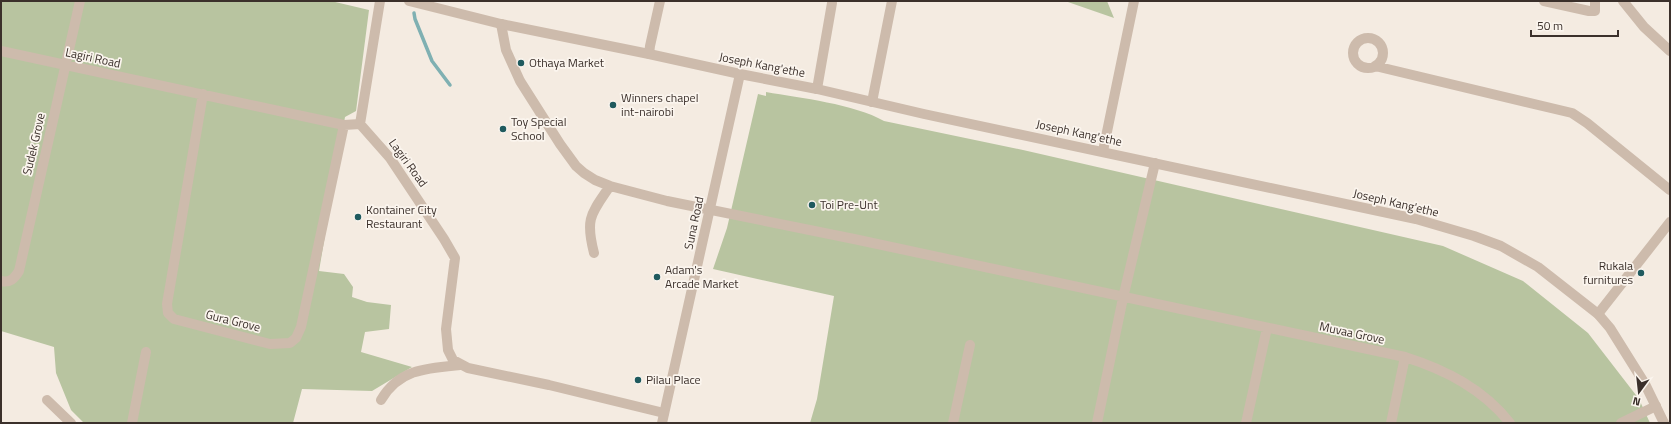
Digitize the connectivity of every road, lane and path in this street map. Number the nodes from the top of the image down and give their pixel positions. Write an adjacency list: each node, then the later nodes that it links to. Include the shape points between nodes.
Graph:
1 (80, 1): 15 (street, Sudek Grove)
2 (380, 1): 21 (street)
3 (409, 1): 11 (street, Joseph Kang'ethe)
4 (660, 1): 14 (street)
5 (892, 1): 20 (street)
6 (1134, 1): 23 (street)
7 (1544, 1): 8 (street, via 1589,11 1595,11)
8 (1595, 1)
9 (1623, 1): 13 (street, via 1644,27)
10 (832, 3): 18 (street)
11 (501, 24): 14 (street, Joseph Kang'ethe); 25 (street, Muvaa Grove, via 506,50 520,81 560,144 584,173)
12 (1, 51): 15 (street, Lagiri Road)
13 (1670, 51)
14 (649, 54): 17 (street, Joseph Kang'ethe)
15 (65, 65): 19 (street, Lagiri Road); 30 (street, Sudek Grove, via 18,272 13,279)
16 (1375, 66): 26 (street, via 1572,113)
17 (740, 74): 18 (street, Joseph Kang'ethe); 27 (street, Suna Road)
18 (817, 89): 20 (street, Joseph Kang'ethe)
19 (203, 94): 22 (street, Lagiri Road); 22 (street, Gura Grove, via 167,304 168,313 174,319 270,344 290,342 296,338 301,327)
20 (872, 102): 23 (street, Joseph Kang'ethe)
21 (360, 124): 22 (street, Lagiri Road); 37 (street, Lagiri Road, via 390,158 455,258 446,342 450,356)
22 (344, 125)
23 (1103, 152): 24 (street, Joseph Kang'ethe)
24 (1155, 163): 31 (street); 32 (street, Joseph Kang'ethe, via 1416,219 1474,236 1501,246 1527,260)
25 (610, 186): 27 (street, Muvaa Grove); 29 (street, via 592,214 589,233)
26 (1670, 190)
27 (710, 210): 31 (street, Muvaa Grove); 41 (street, Suna Road)
28 (1670, 222): 32 (street)
29 (594, 253)
30 (1, 281)
31 (1123, 298): 33 (street, Muvaa Grove); 45 (street)
32 (1598, 314): 40 (street, Joseph Kang'ethe, via 1630,358)
33 (1266, 328): 36 (street, Muvaa Grove); 46 (street)
34 (970, 345): 44 (street)
35 (146, 352): 43 (street)
36 (1405, 357): 47 (street); 48 (street, Muvaa Grove, via 1465,383 1492,404)
37 (460, 365): 39 (street, via 416,371 400,378); 41 (street, via 549,385)
38 (47, 400): 42 (street)
39 (381, 400)
40 (1656, 406): 49 (street); 50 (street, Joseph Kang'ethe)
41 (663, 418)
42 (71, 423)
43 (132, 423)
44 (953, 423)
45 (1097, 423)
46 (1246, 423)
47 (1391, 423)
48 (1510, 423)
49 (1621, 423)
50 (1664, 423)

